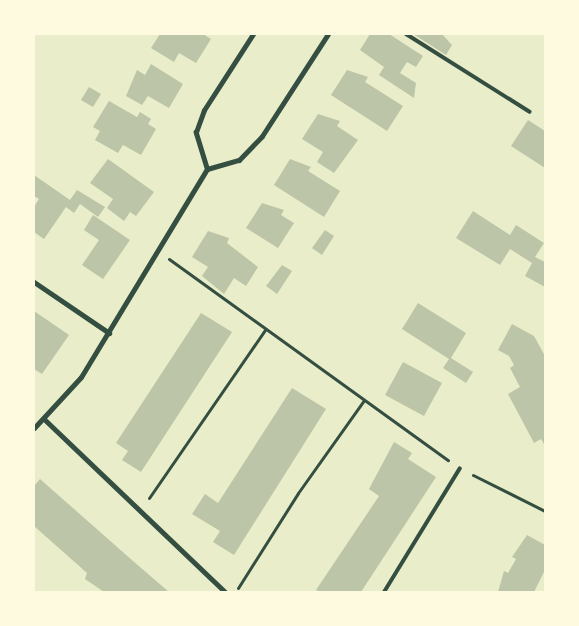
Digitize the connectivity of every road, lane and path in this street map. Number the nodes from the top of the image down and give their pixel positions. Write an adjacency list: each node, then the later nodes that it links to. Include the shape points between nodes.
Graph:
1 (253, 34): 5 (street, via 204,110 196,132)
2 (406, 34): 4 (lane)
3 (325, 35): 5 (street, via 262,136 239,160)
4 (530, 112)
5 (207, 169): 6 (street)
6 (158, 252): 8 (path); 9 (street)
7 (34, 282): 9 (street)
8 (265, 330): 10 (path); 14 (path)
9 (109, 333): 11 (street, via 81,377)
10 (364, 400): 13 (path); 17 (path, via 298,493)
11 (45, 420): 12 (street); 14 (street)
12 (34, 428)
13 (460, 468): 15 (path); 18 (lane)
14 (142, 509): 16 (street)
15 (545, 511)
16 (225, 592)
17 (236, 592)
18 (384, 592)

